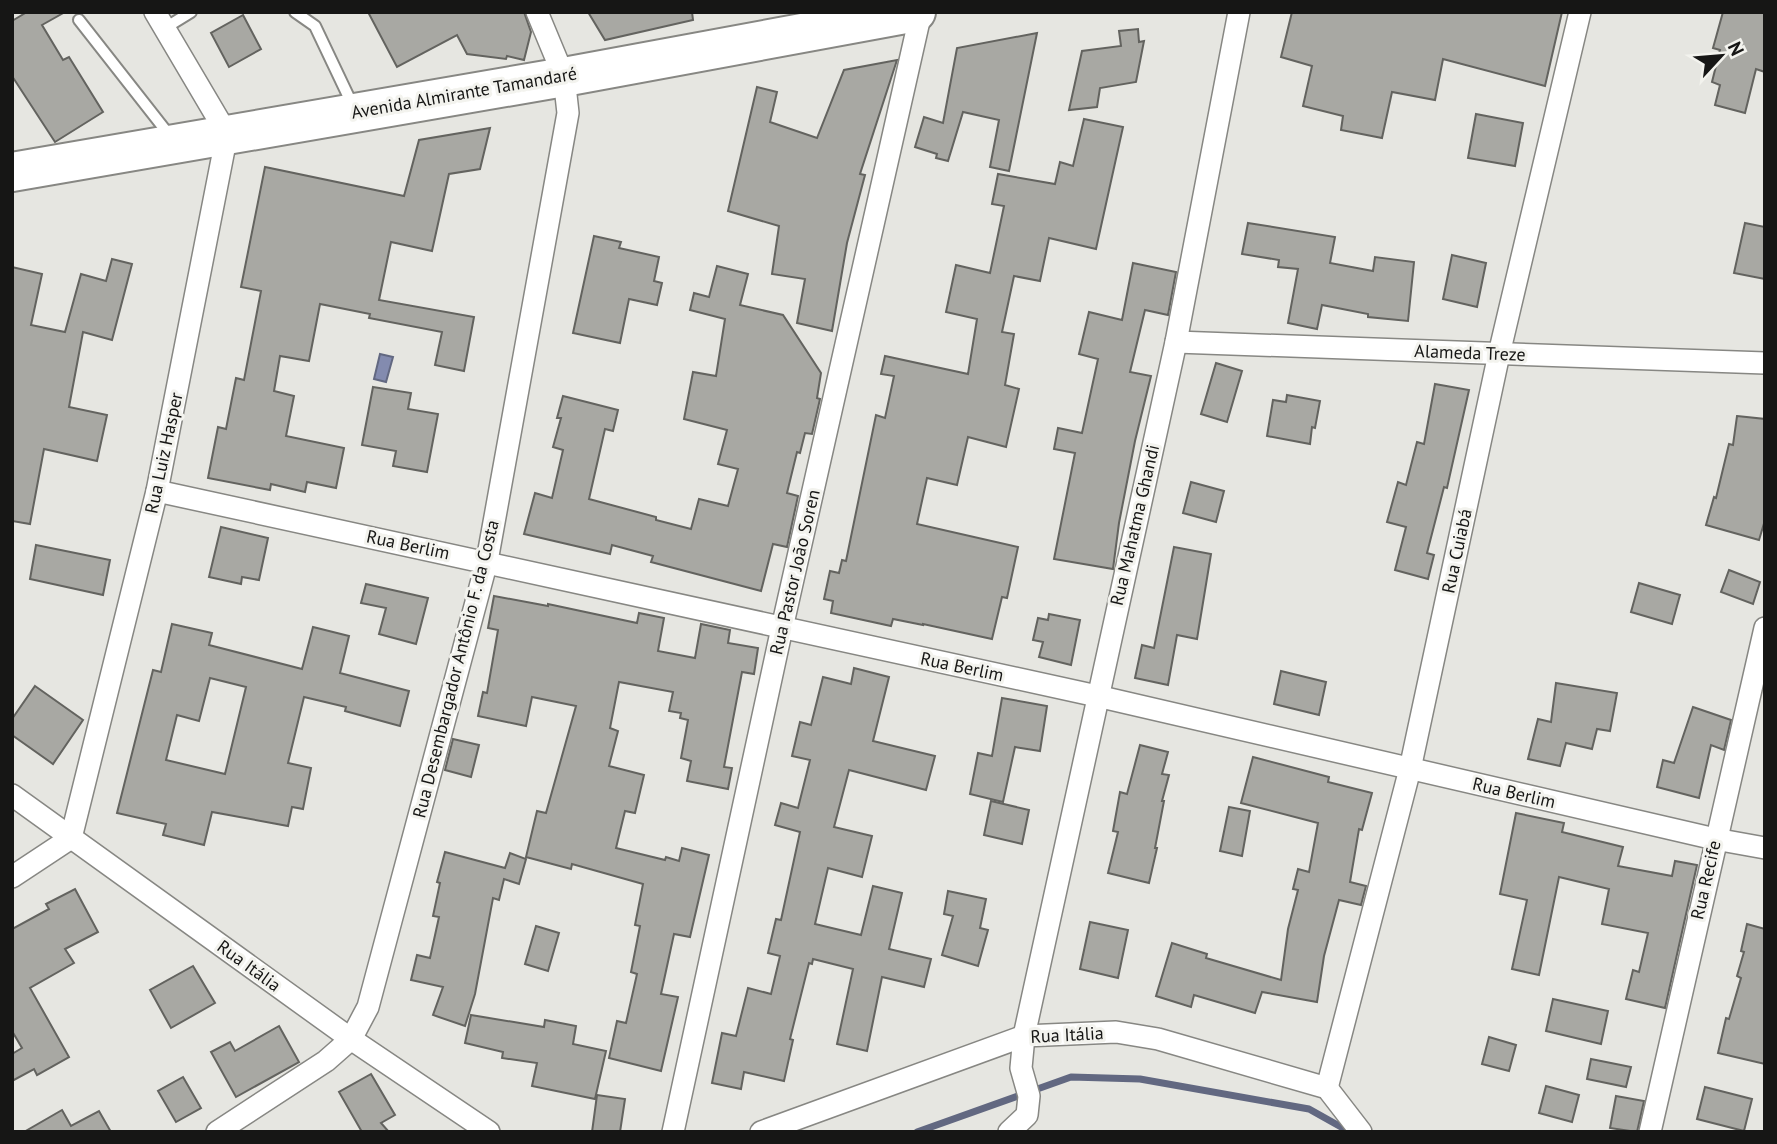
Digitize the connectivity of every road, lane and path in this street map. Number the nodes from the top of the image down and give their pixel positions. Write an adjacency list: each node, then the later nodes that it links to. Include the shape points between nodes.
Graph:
1 (191, 12): 8 (lane)
2 (295, 12): 10 (lane, via 315,26)
3 (537, 12): 9 (street, Rua Desembargador Antônio F. da Costa)
4 (918, 12): 9 (highway, Avenida Almirante Tamandaré); 19 (street, Rua Pastor João Soren)
5 (1239, 12): 14 (street, Rua Mahatma Ghandi)
6 (1580, 12): 15 (street, Rua Cuiabá)
7 (79, 20): 12 (lane)
8 (160, 20): 11 (street)
9 (564, 76): 10 (highway, Avenida Almirante Tamandaré); 18 (street, Rua Desembargador Antônio F. da Costa, via 568,113)
10 (356, 112): 11 (highway, Avenida Almirante Tamandaré)
11 (227, 134): 12 (highway, Avenida Almirante Tamandaré); 17 (street, Rua Luiz Hasper)
12 (175, 143): 13 (highway, Avenida Almirante Tamandaré)
13 (12, 172)
14 (1176, 342): 15 (street, Alameda Treze); 21 (street, Rua Mahatma Ghandi)
15 (1499, 354): 16 (street, Alameda Treze); 22 (street, Rua Cuiabá)
16 (1765, 363)
17 (157, 491): 18 (street, Rua Berlim); 24 (street, Rua Luiz Hasper)
18 (487, 562): 19 (street, Rua Berlim); 29 (street, Rua Desembargador Antônio F. da Costa, via 368,1007)
19 (782, 628): 21 (street, Rua Berlim); 33 (street, Rua Pastor João Soren)
20 (1765, 628): 25 (street, Rua Recife)
21 (1097, 696): 22 (street, Rua Berlim); 28 (street, Rua Mahatma Ghandi)
22 (1410, 769): 25 (street, Rua Berlim); 30 (street, Rua Cuiabá)
23 (12, 795): 24 (street, Rua Itália)
24 (71, 838): 27 (street); 29 (street, Rua Itália)
25 (1715, 839): 26 (street, Rua Berlim); 37 (street, Rua Recife)
26 (1765, 848)
27 (12, 877)
28 (1024, 1036): 30 (street, Rua Itália, via 1116,1032 1158,1039); 34 (street, Rua Itália); 35 (street, Rua Mahatma Ghandi, via 1021,1068 1029,1096 1027,1115)
29 (351, 1040): 31 (street, Rua Desembargador Antônio F. da Costa, via 326,1062); 32 (street, Rua Itália)
30 (1327, 1088): 36 (street)
31 (218, 1132)
32 (489, 1132)
33 (673, 1132)
34 (761, 1132)
35 (1009, 1132)
36 (1361, 1132)
37 (1650, 1132)

